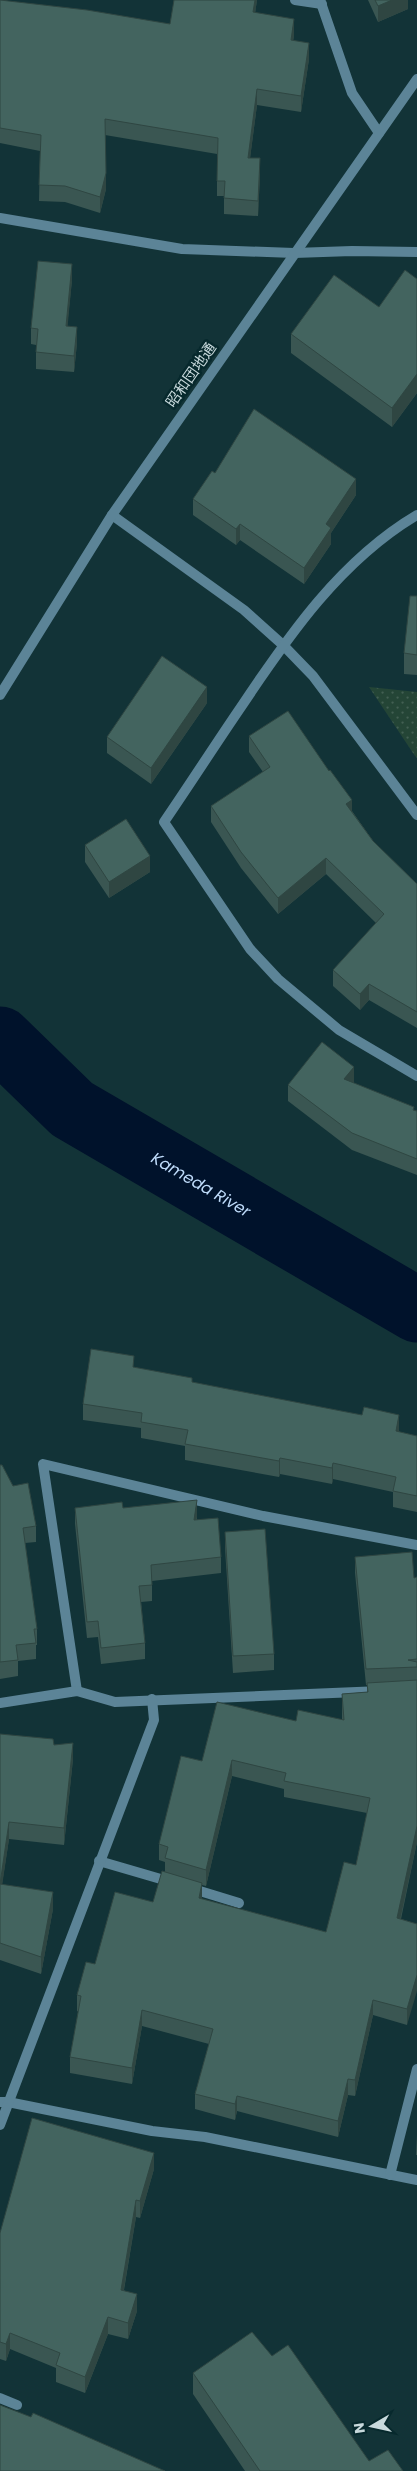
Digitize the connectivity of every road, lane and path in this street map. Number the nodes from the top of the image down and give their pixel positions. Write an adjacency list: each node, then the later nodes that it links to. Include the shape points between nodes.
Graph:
1 (294, 0): 2 (street)
2 (321, 2): 4 (street, via 352,93)
3 (417, 79): 4 (street, 昭和団地通)
4 (379, 133): 7 (street, 昭和団地通)
5 (0, 218): 7 (street, via 182,249)
6 (417, 252): 7 (street)
7 (294, 253): 8 (street, 昭和団地通)
8 (112, 515): 10 (street, via 244,610); 11 (street, 昭和団地通)
9 (417, 515): 10 (street, via 353,563)
10 (283, 645): 12 (street, via 313,676); 13 (street, via 164,822 250,949 278,979 339,1030)
11 (0, 695)
12 (417, 815)
13 (417, 1076)
14 (417, 1545): 15 (street, via 263,1516 43,1464)
15 (77, 1691): 17 (street, via 114,1702); 18 (street)
16 (388, 1691): 17 (street)
17 (152, 1699): 19 (street, via 154,1720)
18 (0, 1702)
19 (99, 1861): 20 (street); 22 (street)
20 (239, 1903)
21 (417, 2069): 24 (street)
22 (4, 2102): 23 (street); 24 (street, via 152,2131 205,2137)
23 (0, 2125)
24 (390, 2175): 25 (street)
25 (417, 2180)
26 (0, 2398): 27 (street)
27 (17, 2405)

